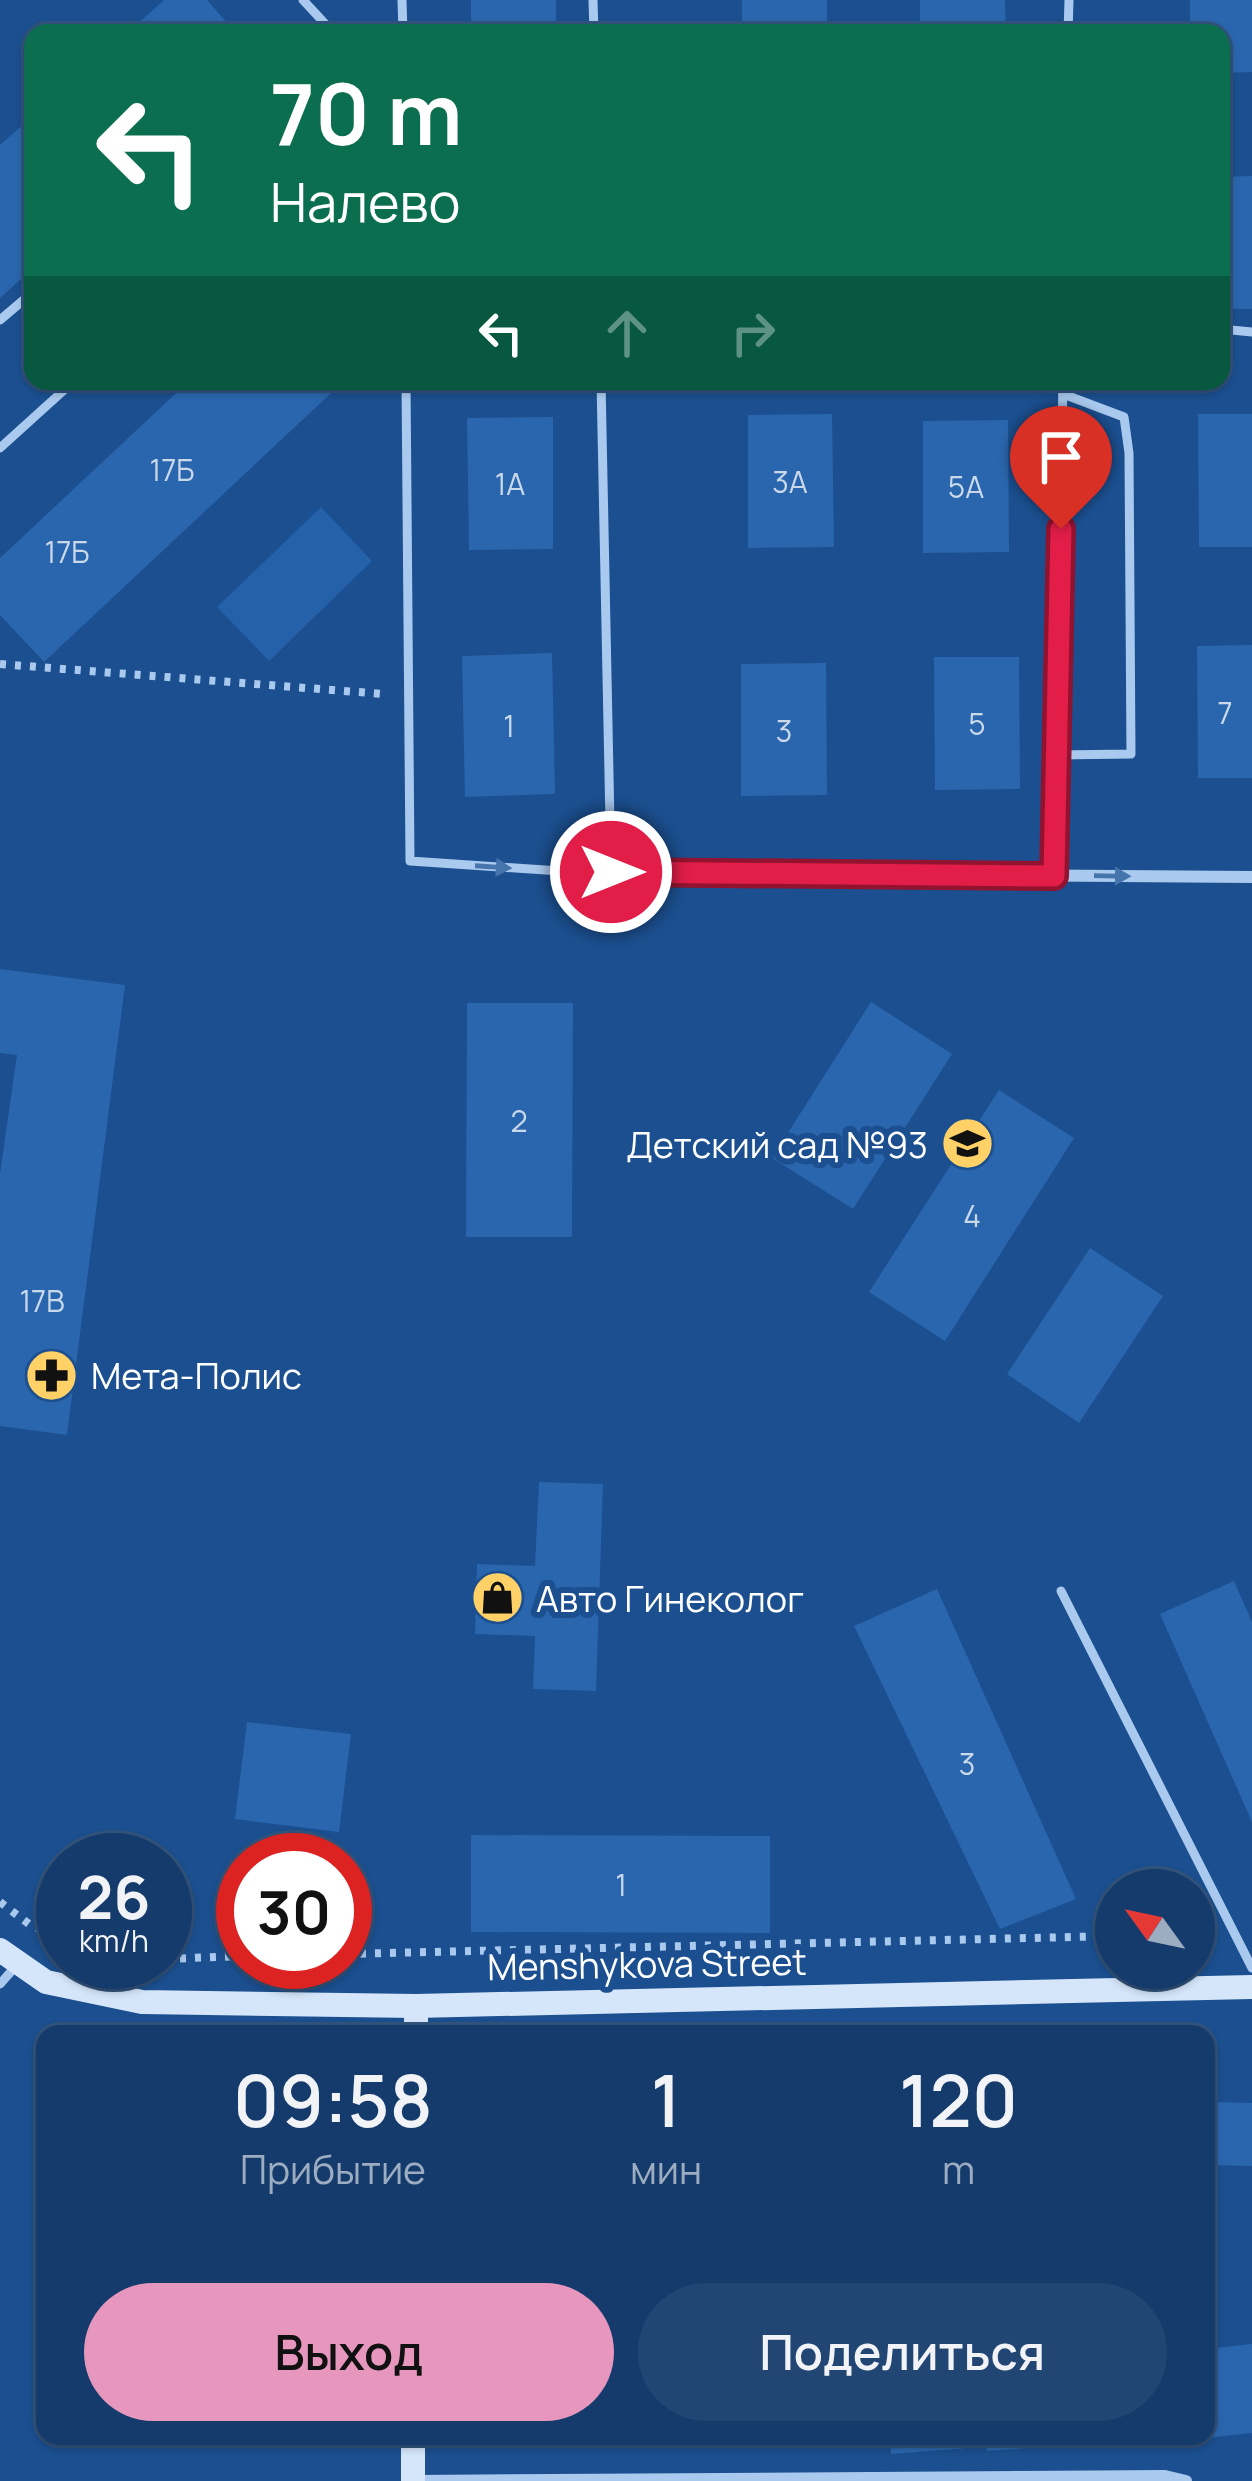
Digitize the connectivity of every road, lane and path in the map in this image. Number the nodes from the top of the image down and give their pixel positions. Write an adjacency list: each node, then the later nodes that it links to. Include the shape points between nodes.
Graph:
1 (303, 0): 2 (lane)
2 (325, 24)
3 (24, 300): 4 (lane)
4 (0, 320)
5 (64, 390): 10 (lane)
6 (406, 390): 12 (lane)
7 (601, 390): 15 (lane)
8 (1063, 390): 13 (lane)
9 (1069, 390): 13 (lane, via 1124,417 1130,754)
10 (0, 448)
11 (0, 664): 12 (path)
12 (408, 696): 14 (lane, one-way to 14, via 410,861)
13 (1058, 755): 16 (lane)
14 (575, 872): 15 (street)
15 (611, 872): 16 (street)
16 (1054, 876): 17 (street, one-way to 17)
17 (1252, 878)
18 (1060, 1591): 24 (lane)
19 (0, 1902): 20 (path)
20 (36, 1928)
21 (1095, 1936): 22 (path)
22 (372, 1953)
23 (9, 1956): 25 (lane); 27 (street, Menshykova Street, via 46,1982 142,2002)
24 (1252, 1968)
25 (0, 1984)
26 (1252, 1987): 27 (street, Menshykova Street)
27 (416, 2006): 28 (street)
28 (416, 2025)
29 (413, 2445): 30 (street)
30 (412, 2481): 31 (street)
31 (1186, 2481)

